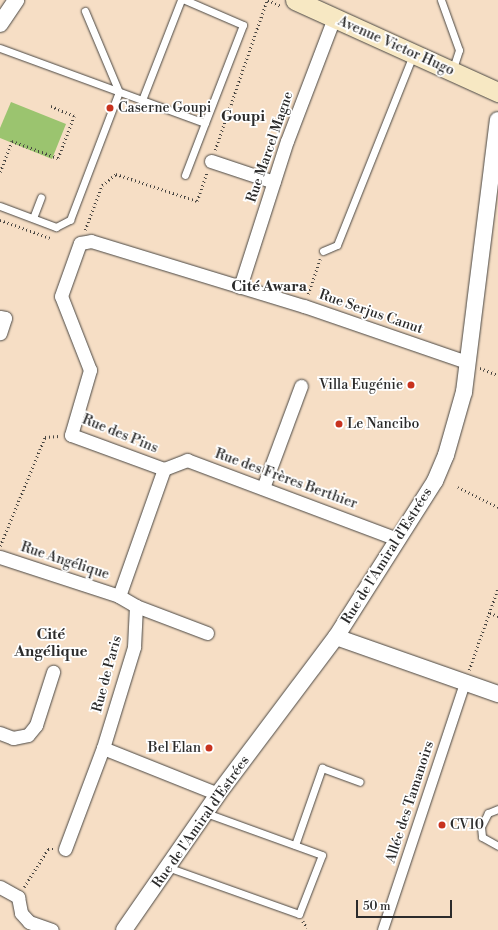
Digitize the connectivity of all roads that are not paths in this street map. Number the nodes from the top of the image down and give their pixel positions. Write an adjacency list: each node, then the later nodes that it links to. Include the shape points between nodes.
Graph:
1 (16, 0): 8 (street)
2 (181, 0): 14 (lane)
3 (185, 0): 16 (lane, via 243,25)
4 (295, 0): 7 (main road, Avenue Victor Hugo)
5 (441, 0): 11 (lane, via 459,50)
6 (85, 12): 12 (lane)
7 (334, 18): 10 (main road, Avenue Victor Hugo); 19 (street, Rue Marcel Magne)
8 (0, 24)
9 (0, 48): 12 (lane)
10 (413, 55): 11 (main road, Avenue Victor Hugo); 24 (lane, via 337,245)
11 (452, 71): 13 (main road, Avenue Victor Hugo)
12 (119, 92): 14 (lane); 22 (lane, via 70,220 56,227)
13 (498, 92)
14 (142, 100): 16 (lane)
15 (498, 120): 28 (street, Rue de l'Amiral d'Estrées)
16 (205, 123): 18 (lane)
17 (211, 161): 19 (street)
18 (185, 176)
19 (274, 182): 25 (street, Rue Marcel Magne)
20 (40, 196): 22 (lane)
21 (0, 206): 22 (lane)
22 (33, 218)
23 (80, 243): 25 (street, Rue Serjus Canut, via 91,241); 30 (street, Rue des Pins, via 61,296 90,370 71,435)
24 (323, 251)
25 (240, 287): 28 (street, Rue Serjus Canut, via 304,306)
26 (2, 318): 27 (street)
27 (0, 333)
28 (467, 362): 32 (street, Rue de l'Amiral d'Estrées, via 461,404 446,455 435,481)
29 (301, 386): 31 (street)
30 (164, 469): 31 (street, Rue des Frères Berthier, via 187,460); 34 (street)
31 (263, 488): 32 (street, Rue des Frères Berthier)
32 (396, 539): 37 (street, Rue de l'Amiral d'Estrées)
33 (0, 557): 34 (street, Rue Angélique)
34 (119, 596): 35 (street)
35 (136, 606): 36 (street); 42 (street, Rue de Paris, via 134,647)
36 (207, 633)
37 (336, 637): 39 (street); 44 (street, Rue de l'Amiral d'Estrées)
38 (53, 672): 41 (street, via 36,725 28,735 13,738)
39 (465, 683): 40 (street); 54 (street, Allée des Tamanoirs)
40 (498, 694)
41 (0, 733)
42 (103, 748): 44 (street); 49 (street, Rue de Paris)
43 (360, 782): 47 (lane, via 322,768)
44 (218, 794): 46 (street, Rue de l'Amiral d'Estrées)
45 (498, 809): 48 (lane, via 488,813 481,827 482,837)
46 (206, 813): 47 (lane); 50 (street, Rue de l'Amiral d'Estrées)
47 (295, 845): 50 (lane, via 322,854 299,914)
48 (498, 846)
49 (65, 849)
50 (170, 868): 53 (street, Rue de l'Amiral d'Estrées)
51 (0, 887): 52 (street, via 18,897 20,913 30,922)
52 (52, 930)
53 (124, 930)
54 (383, 930)

